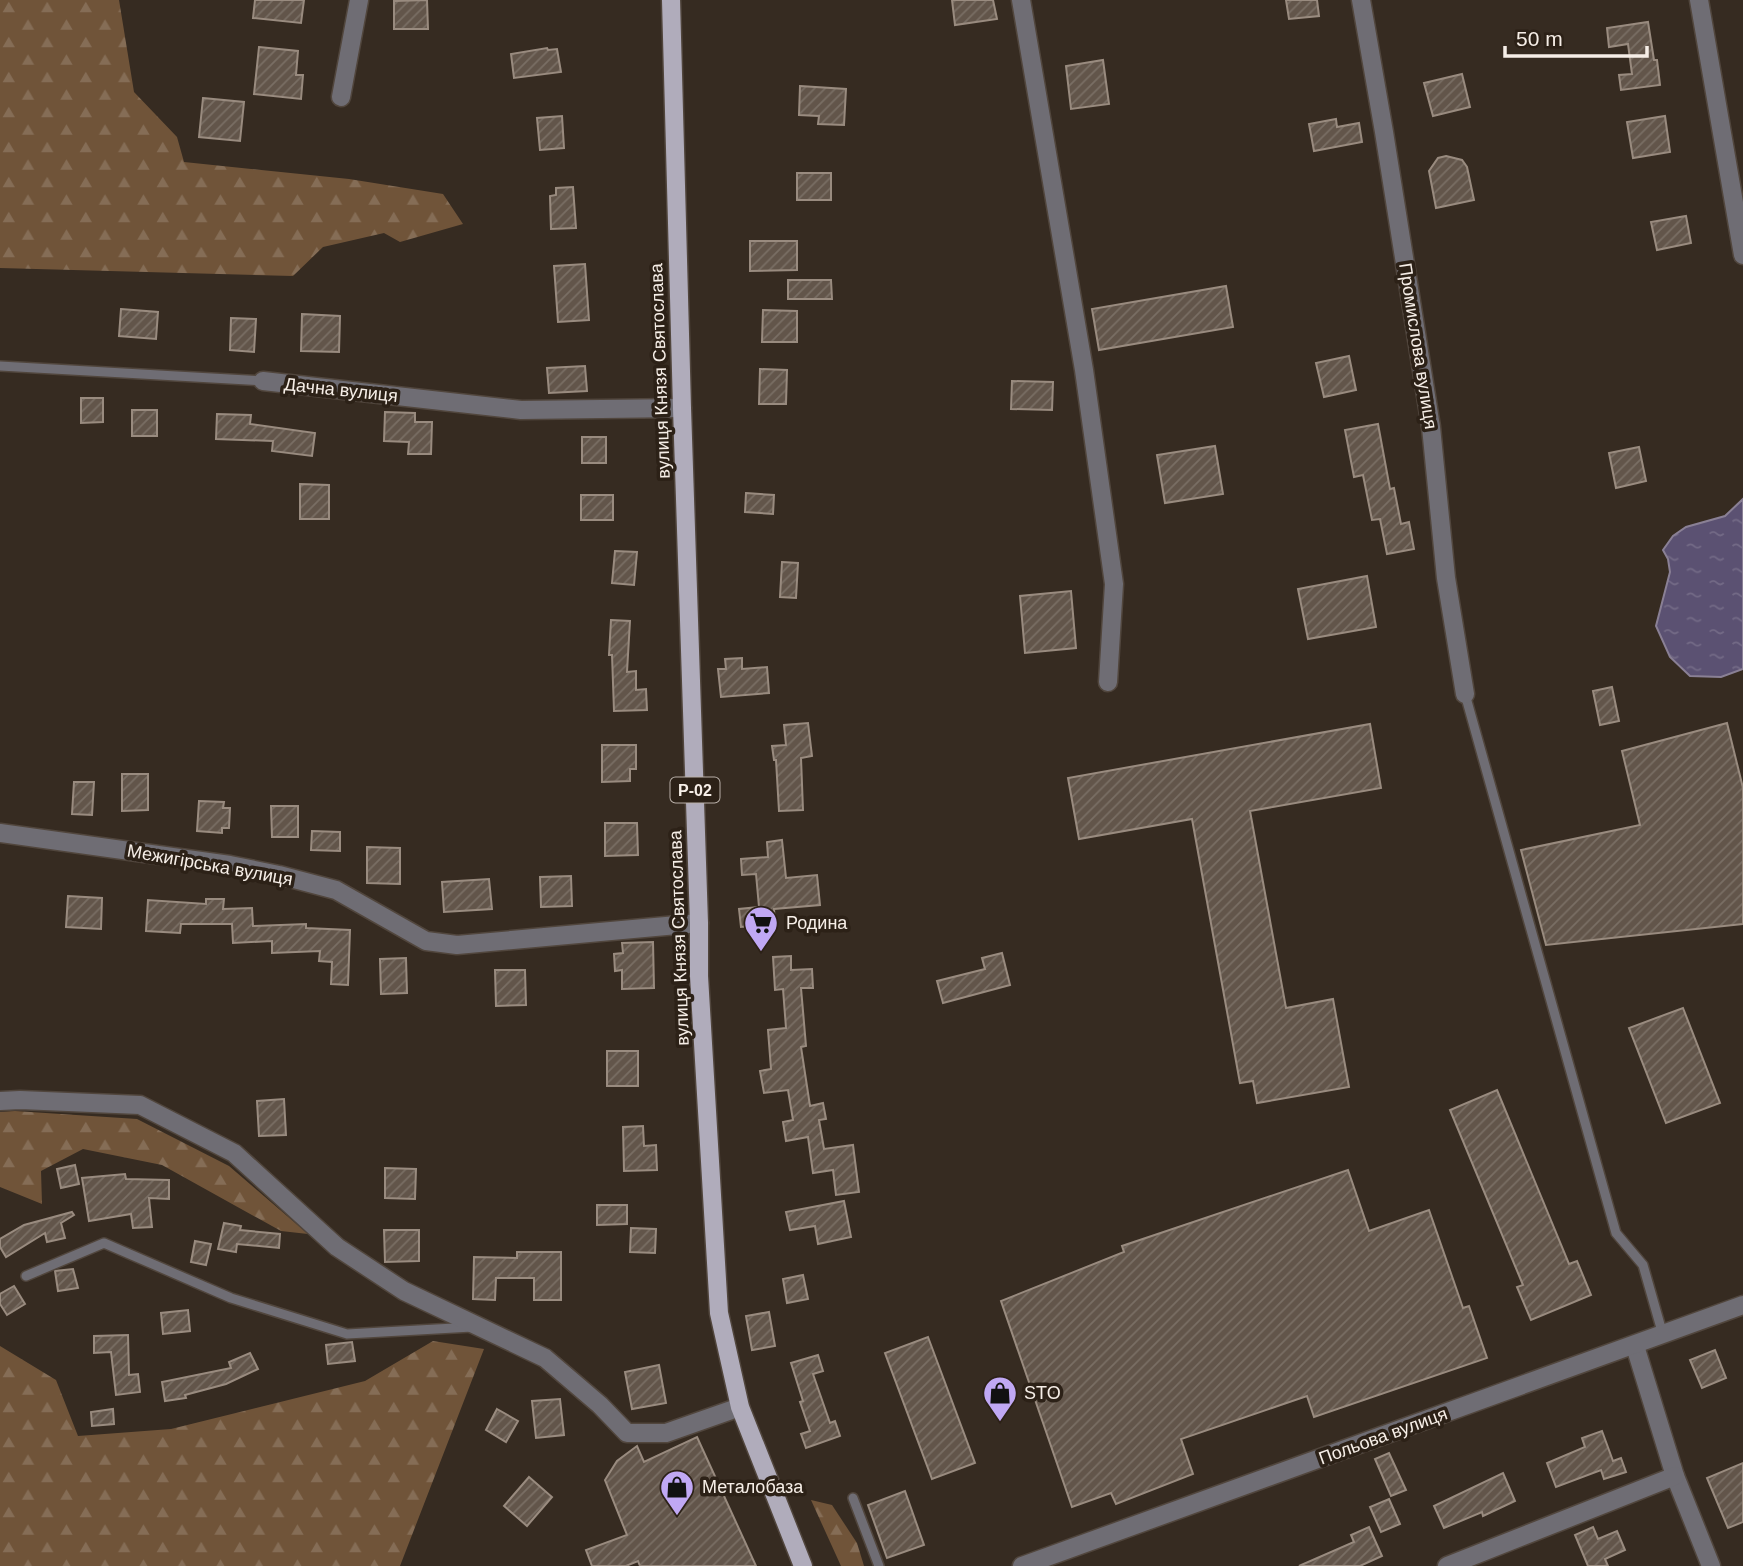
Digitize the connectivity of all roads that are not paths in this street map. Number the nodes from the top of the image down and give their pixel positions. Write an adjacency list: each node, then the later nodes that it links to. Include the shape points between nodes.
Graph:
1 (359, 0): 6 (street)
2 (671, 0): 10 (main road, вулиця Князя Святослава / Р-02)
3 (1021, 0): 11 (street, via 1084,370 1114,584)
4 (1361, 0): 12 (street, Промислова вулиця, via 1432,428 1446,578)
5 (1699, 0): 7 (street)
6 (341, 97)
7 (1743, 256)
8 (0, 366): 9 (lane, Дачна вулиця)
9 (263, 381): 10 (street, Дачна вулиця, via 520,410)
10 (682, 408): 14 (main road, вулиця Князя Святослава / Р-02)
11 (1108, 682)
12 (1465, 694): 19 (lane, via 1616,1233 1643,1265)
13 (0, 833): 14 (street, Межигірська вулиця, via 279,875 336,890 426,942 457,945)
14 (699, 923): 21 (main road, вулиця Князя Святослава / Р-02, via 719,1313)
15 (0, 1101): 18 (street, via 140,1105 234,1153 337,1247 404,1291)
16 (26, 1276): 18 (lane, via 104,1243 231,1298 347,1334)
17 (1743, 1305): 19 (street)
18 (477, 1326): 21 (street, via 545,1358 627,1433 666,1433)
19 (1664, 1335): 20 (lane)
20 (1635, 1346): 22 (street); 26 (street, Польова вулиця)
21 (740, 1407): 24 (main road, вулиця Князя Святослава / Р-02)
22 (1675, 1476): 27 (street); 28 (street)
23 (853, 1499): 25 (lane)
24 (803, 1566)
25 (879, 1566)
26 (1022, 1566)
27 (1447, 1566)
28 (1710, 1566)

